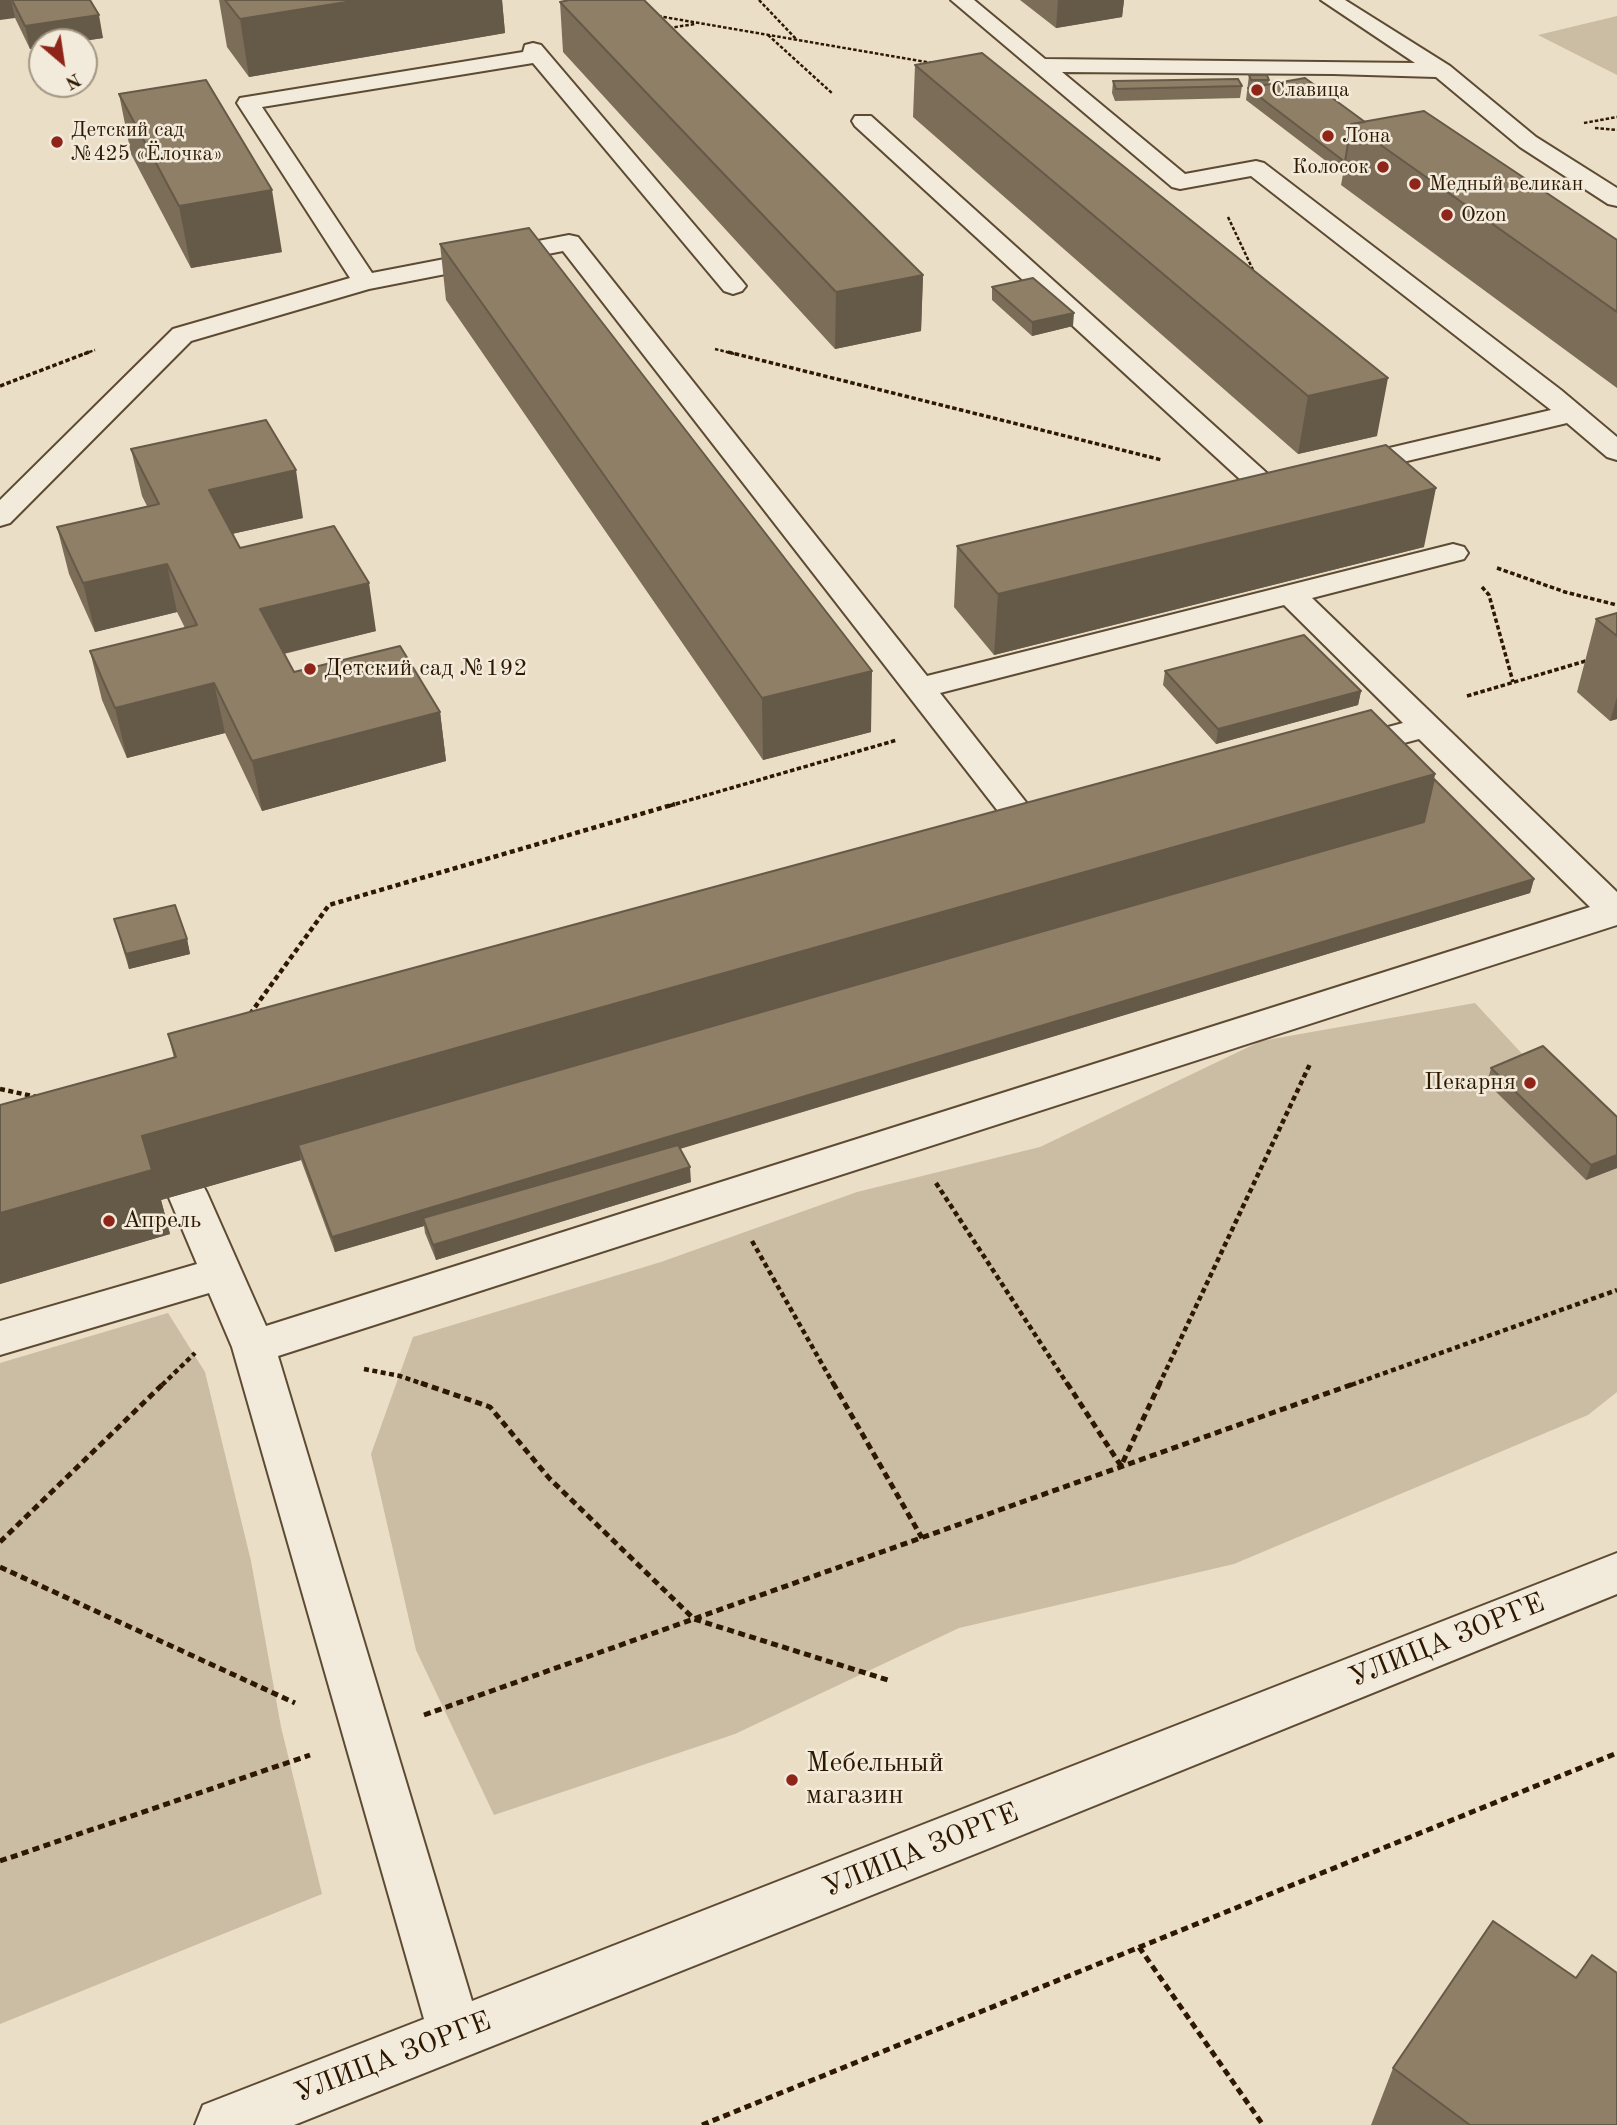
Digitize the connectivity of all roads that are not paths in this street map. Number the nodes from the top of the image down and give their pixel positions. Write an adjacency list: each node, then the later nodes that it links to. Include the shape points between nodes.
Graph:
1 (961, 0): 3 (street)
2 (1331, 0): 4 (street)
3 (1039, 65): 4 (street); 9 (street, via 1180,182 1256,168)
4 (1442, 71): 6 (street, via 1528,142)
5 (863, 121): 9 (street, via 1264,486)
6 (1617, 199)
7 (365, 282): 8 (street, via 248,103 536,53); 11 (street, via 182,335); 14 (street, via 569,242)
8 (733, 286)
9 (1570, 414): 10 (street)
10 (1617, 451)
11 (0, 516)
12 (1453, 553): 13 (street)
13 (1291, 596): 14 (street); 15 (street)
14 (920, 688): 17 (street, via 948,726 1047,830)
15 (1417, 718): 16 (street); 18 (street)
16 (1308, 759)
17 (994, 845)
18 (1616, 912): 20 (street, via 727,1196)
19 (187, 1193): 20 (street)
20 (238, 1310): 21 (street); 23 (street)
21 (0, 1338)
22 (1617, 1573): 23 (street, УЛИЦА ЗОРГЕ)
23 (455, 2034): 24 (street, УЛИЦА ЗОРГЕ)
24 (223, 2125)

